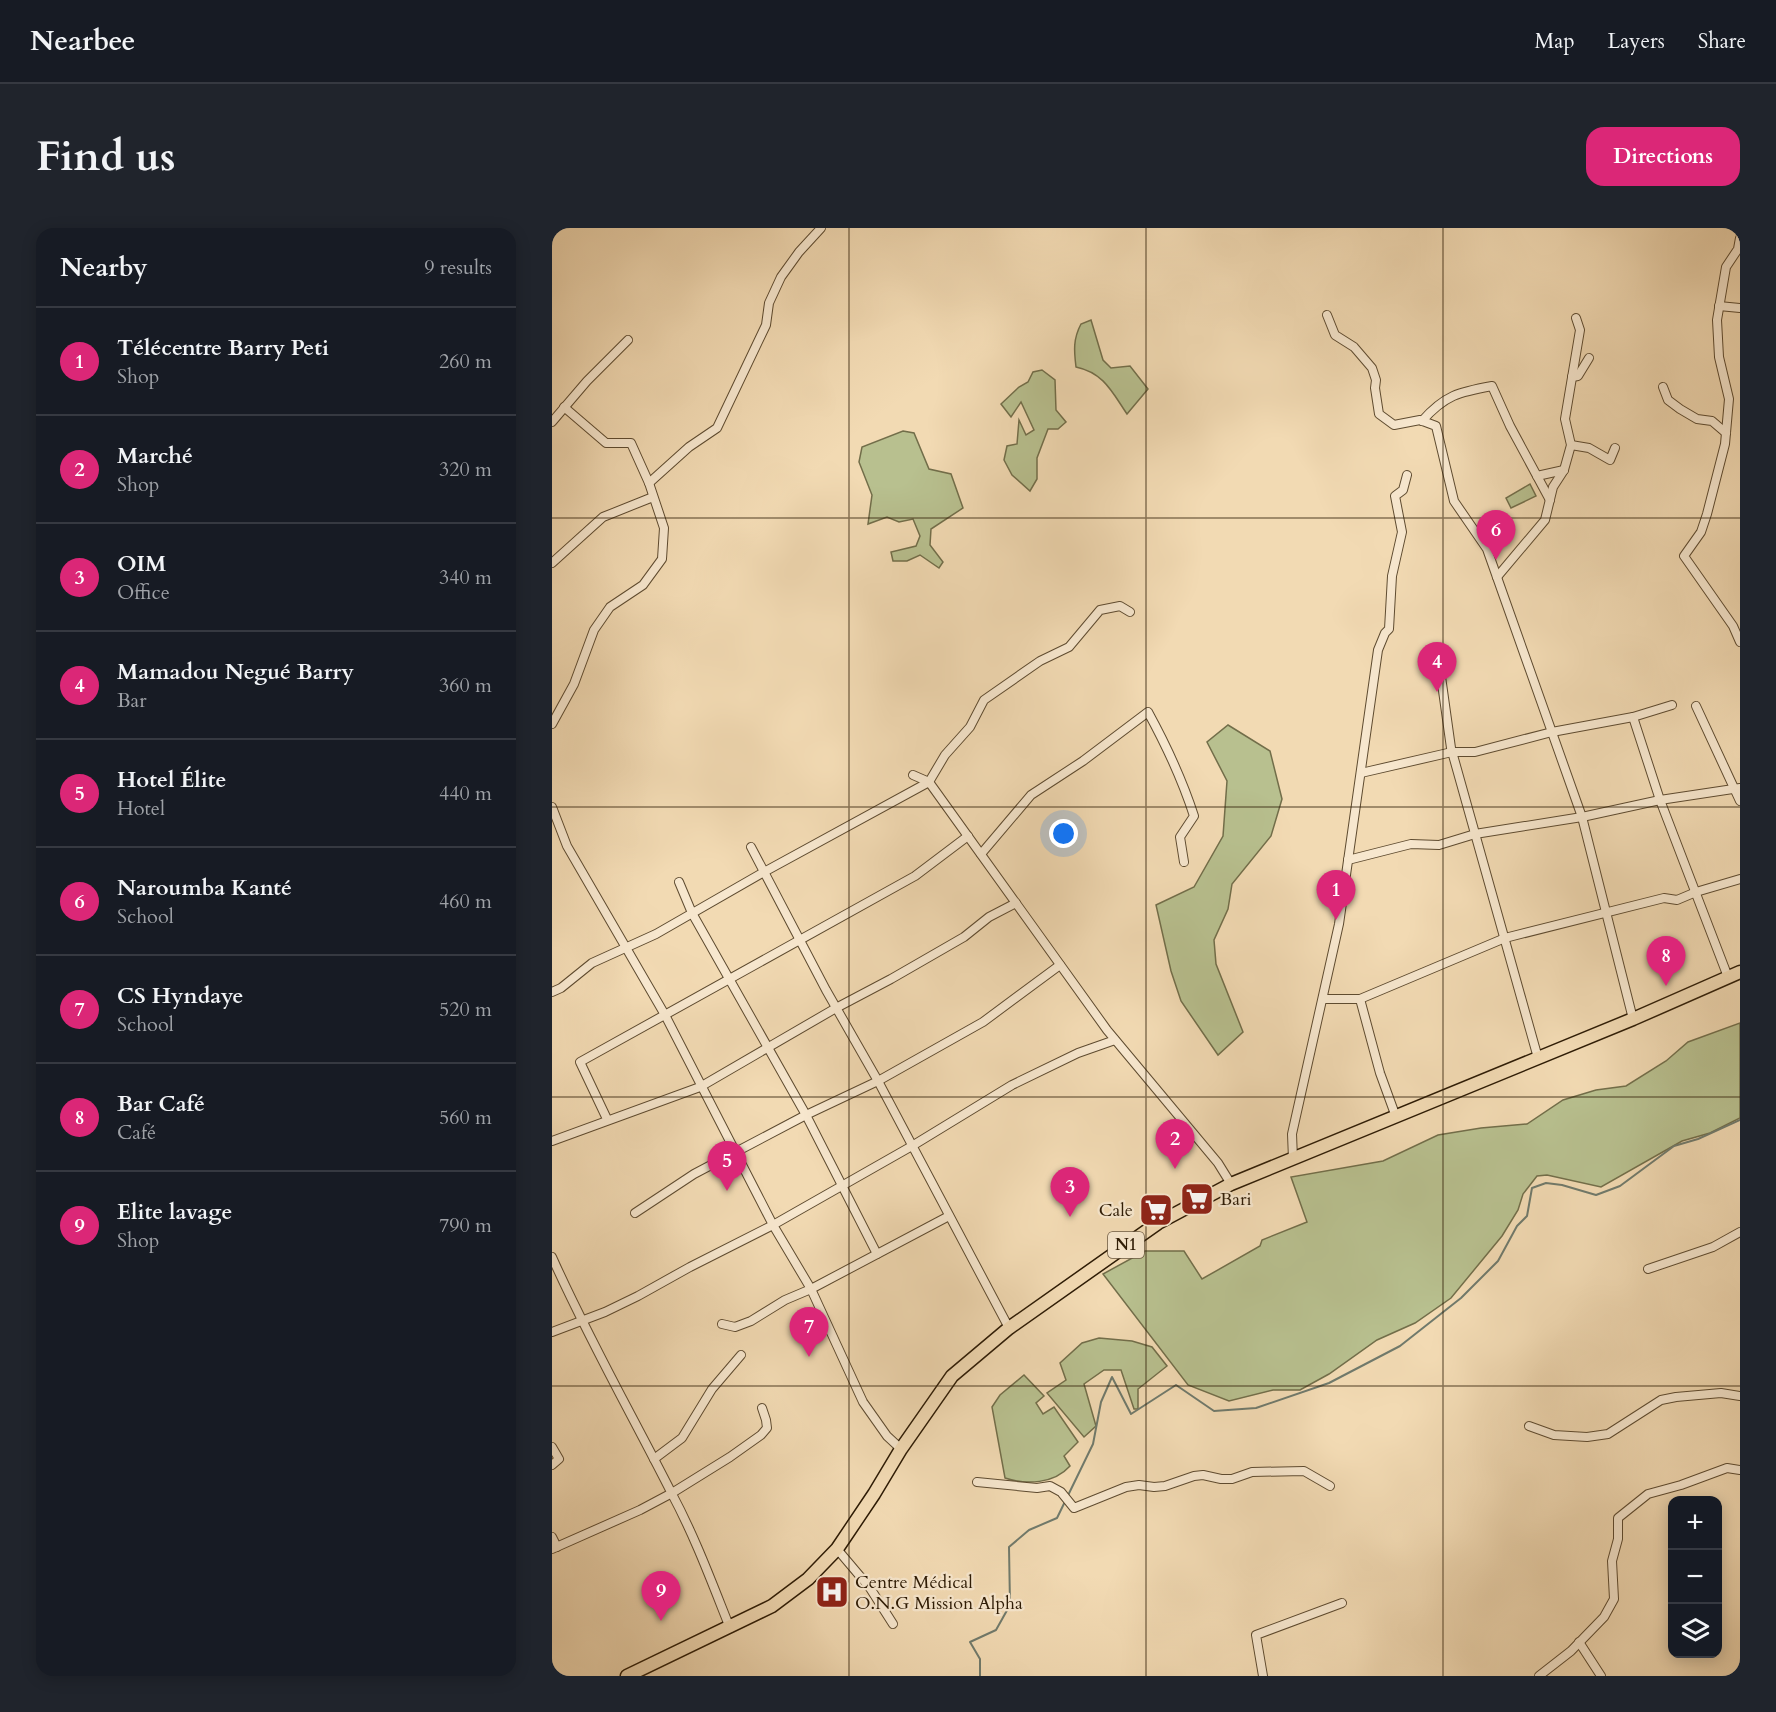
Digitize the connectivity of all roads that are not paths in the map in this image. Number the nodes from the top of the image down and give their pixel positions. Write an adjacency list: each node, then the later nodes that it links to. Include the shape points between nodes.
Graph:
1 (821, 228): 22 (street, via 781,277 769,303 766,324 717,428)
2 (1740, 238): 3 (street, via 1726,267)
3 (1719, 306): 4 (street); 16 (street, via 1719,357 1729,399)
4 (1740, 308)
5 (1327, 315): 13 (street, via 1335,335 1354,347 1372,368 1378,414 1394,424)
6 (1576, 318): 9 (street, via 1580,330)
7 (628, 340): 12 (street)
8 (1589, 358): 9 (street, via 1578,376)
9 (1572, 377): 17 (street, via 1565,419)
10 (1663, 387): 16 (street, via 1668,400 1680,409 1697,419 1712,421)
11 (1435, 406): 13 (street); 15 (street); 21 (street, via 1460,392 1492,386)
12 (564, 407): 14 (street); 22 (street, via 606,442 631,443)
13 (1422, 421): 15 (street)
14 (552, 422)
15 (1436, 426): 26 (street, via 1454,501 1487,549)
16 (1726, 433): 28 (street, via 1701,532 1683,556 1733,626)
17 (1571, 445): 18 (street, via 1589,448 1610,460); 19 (street)
18 (1615, 448)
19 (1564, 470): 21 (street); 24 (street)
20 (1407, 476): 36 (street, via 1403,490 1395,496 1402,532 1392,576 1389,629 1378,650)
21 (1537, 476): 24 (street)
22 (649, 483): 23 (street)
23 (653, 497): 25 (street, via 603,517); 33 (street, via 664,528 662,559 643,585 610,607 594,630 574,684)
24 (1550, 500): 26 (street, via 1545,520)
25 (552, 563)
26 (1497, 577): 34 (street)
27 (1130, 612): 38 (street, via 1120,606 1100,610 1069,647 1040,661 984,700 970,727 945,755)
28 (1740, 642)
29 (1438, 655): 35 (street)
30 (1672, 705): 32 (street)
31 (1696, 706): 39 (street)
32 (1633, 717): 34 (street); 40 (street)
33 (552, 724)
34 (1552, 732): 35 (street, via 1475,752); 43 (street)
35 (1452, 752): 36 (street); 44 (street)
36 (1361, 773): 48 (street)
37 (913, 776): 38 (street)
38 (929, 782): 45 (street); 50 (street)
39 (1737, 789): 40 (street); 41 (street)
40 (1660, 800): 43 (street); 53 (street)
41 (1740, 801)
42 (552, 807): 59 (street, via 567,846)
43 (1582, 817): 44 (street); 56 (street)
44 (1475, 834): 48 (street, via 1440,845 1412,844); 57 (street)
45 (968, 836): 47 (street); 58 (street, via 915,876)
46 (751, 847): 50 (street)
47 (981, 854): 49 (street, via 1031,795 1148,712 1194,816 1180,837); 54 (street)
48 (1348, 860): 64 (street)
49 (1184, 862)
50 (764, 872): 55 (street); 58 (street)
51 (1740, 879): 53 (street)
52 (679, 882): 55 (street)
53 (1696, 892): 56 (street, via 1677,900 1664,898); 61 (street)
54 (1016, 903): 60 (street); 66 (street)
55 (692, 913): 59 (street); 62 (street)
56 (1606, 913): 57 (street); 68 (street)
57 (1505, 938): 65 (street); 71 (street)
58 (800, 941): 62 (street); 66 (street)
59 (627, 947): 63 (street, via 592,963); 67 (street)
60 (1060, 965): 69 (street); 72 (street, via 983,1022)
61 (1734, 974): 68 (highway, N1)
62 (730, 980): 67 (street); 70 (street)
63 (552, 992)
64 (1323, 999): 65 (street); 80 (street, via 1292,1134)
65 (1360, 999): 75 (street)
66 (836, 1008): 70 (street); 72 (street)
67 (664, 1015): 73 (street); 76 (street, via 580,1062)
68 (1634, 1019): 71 (highway, N1)
69 (1115, 1040): 78 (street, via 1012,1085); 81 (street, via 1218,1163)
70 (768, 1047): 73 (street); 74 (street)
71 (1538, 1058): 75 (highway, N1)
72 (878, 1081): 74 (street); 78 (street)
73 (700, 1087): 76 (street); 79 (street)
74 (806, 1115): 79 (street); 82 (street)
75 (1396, 1117): 80 (highway, N1)
76 (607, 1119): 77 (street)
77 (552, 1141)
78 (912, 1146): 82 (street); 84 (street)
79 (736, 1152): 83 (street, via 694,1173); 85 (street)
80 (1293, 1159): 81 (highway, N1)
81 (1231, 1184): 93 (highway, N1, via 1158,1223)
82 (842, 1186): 85 (street); 87 (street)
83 (635, 1213)
84 (949, 1216): 87 (street); 93 (street)
85 (773, 1225): 90 (street); 91 (street)
86 (1740, 1232): 89 (street, via 1713,1247)
87 (877, 1254): 90 (street)
88 (552, 1257): 91 (street)
89 (1648, 1269)
90 (811, 1289): 92 (street, via 741,1325); 100 (street, via 863,1402)
91 (582, 1321): 94 (street); 101 (street)
92 (722, 1324)
93 (1009, 1328): 100 (highway, N1, via 952,1376)
94 (552, 1332)
95 (741, 1355): 101 (street, via 712,1389 682,1437)
96 (1740, 1396): 98 (street, via 1721,1393 1661,1400 1608,1434 1587,1437 1554,1435)
97 (762, 1408): 106 (street, via 766,1428 761,1435)
98 (1529, 1426)
99 (552, 1447): 102 (street, via 559,1459)
100 (901, 1449): 109 (highway, N1)
101 (654, 1459): 106 (street)
102 (552, 1465)
103 (1740, 1470): 113 (street, via 1726,1468 1648,1494 1618,1518 1612,1561 1614,1599 1604,1617)
104 (977, 1482): 105 (street, via 1050,1486 1061,1492 1071,1506 1079,1507 1132,1485 1154,1487 1203,1475 1232,1479 1252,1472 1304,1471)
105 (1330, 1486)
106 (672, 1493): 108 (street); 112 (street)
107 (552, 1538): 108 (street)
108 (554, 1548)
109 (837, 1549): 111 (street, via 870,1588); 112 (highway, N1, via 772,1606)
110 (1342, 1603): 115 (street, via 1256,1635)
111 (893, 1624)
112 (730, 1628): 114 (highway, N1)
113 (1579, 1642): 116 (street); 117 (street)
114 (627, 1676)
115 (1263, 1676)
116 (1539, 1676)
117 (1601, 1676)

